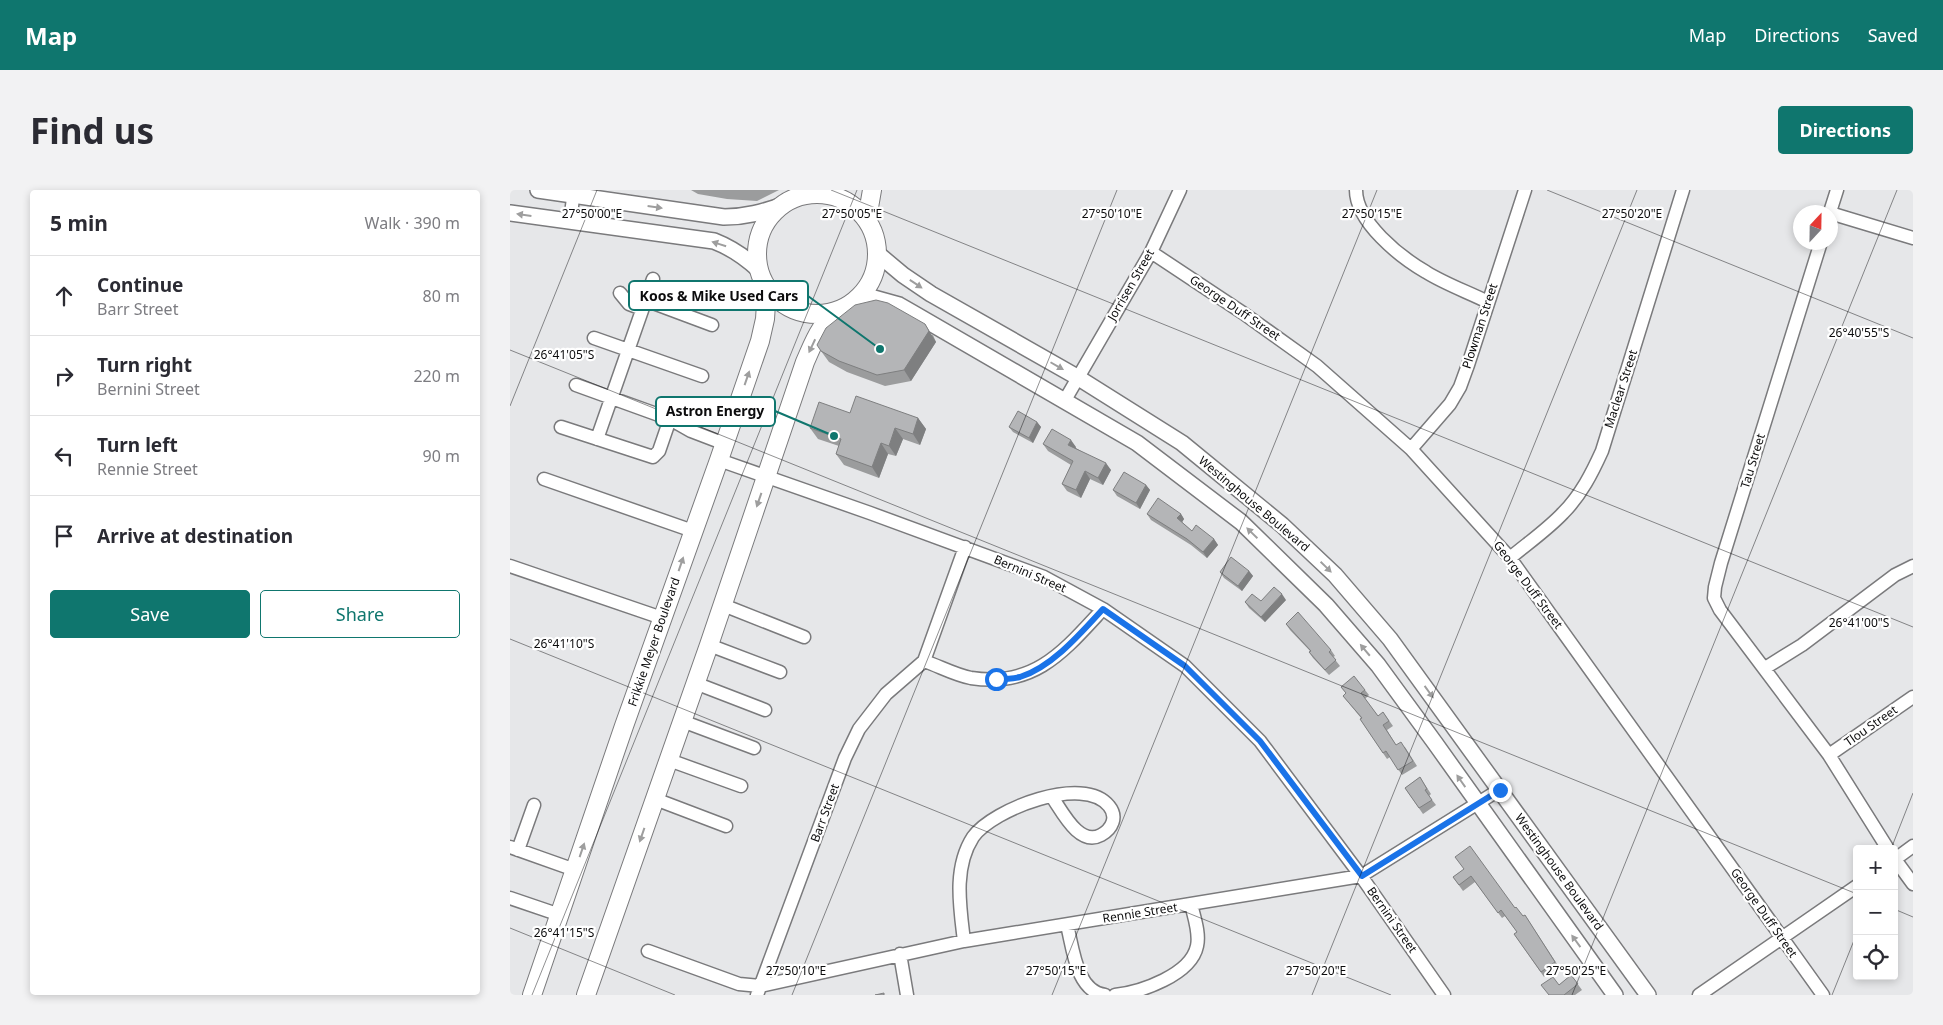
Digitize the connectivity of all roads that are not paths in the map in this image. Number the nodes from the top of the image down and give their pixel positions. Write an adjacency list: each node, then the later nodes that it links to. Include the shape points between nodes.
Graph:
1 (538, 190): 8 (street)
2 (872, 190): 14 (main road)
3 (1180, 190): 18 (street, Jorrisen Street)
4 (1356, 190): 25 (street, via 1358,205 1365,217 1397,251 1426,272)
5 (1525, 190): 25 (street, Plowman Street)
6 (1683, 190): 45 (street, Maclear Street, via 1602,450 1592,472 1563,514)
7 (1836, 190): 11 (street)
8 (574, 193): 10 (street, one-way to 10, via 724,217 757,214); 15 (street)
9 (802, 193): 10 (main road); 14 (main road, via 837,197)
10 (783, 204): 20 (main road, via 760,234 757,246)
11 (1832, 205)
12 (510, 213): 15 (street, one-way to 12)
13 (1838, 215): 16 (street)
14 (867, 219): 19 (main road, via 875,236)
15 (570, 222): 20 (street, one-way to 15, via 744,256 714,241)
16 (1913, 238)
17 (1818, 250): 54 (street, Tau Street, via 1715,587 1714,598 1720,610)
18 (1151, 252): 32 (street, Jorrisen Street); 39 (street, George Duff Street, via 1243,312 1317,366)
19 (878, 254): 24 (main road, via 874,276); 32 (street, Westinghouse Boulevard, one-way to 32, via 931,294)
20 (759, 270): 22 (main road)
21 (653, 279): 26 (street)
22 (767, 288): 27 (main road, via 776,299 801,312 815,315); 40 (main road, Frikkie Meyer Boulevard, one-way to 22, via 760,341)
23 (620, 293): 26 (street, via 629,304)
24 (863, 295): 27 (main road); 35 (street, Westinghouse Boulevard, via 913,312)
25 (1488, 302): 39 (street, Plowman Street, via 1460,387 1450,404)
26 (644, 305): 28 (street); 30 (street)
27 (842, 310): 41 (main road, one-way to 41, via 822,326 805,362)
28 (712, 325)
29 (594, 338): 30 (street)
30 (628, 350): 31 (street); 34 (street)
31 (702, 376)
32 (1077, 378): 35 (street, Jorrisen Street); 64 (street, Westinghouse Boulevard, one-way to 64, via 1182,443 1282,525 1335,576 1390,639)
33 (576, 385): 34 (street, Bernini Street)
34 (611, 398): 36 (street, Bernini Street); 38 (street)
35 (1065, 400): 67 (street, Westinghouse Boulevard, one-way to 35, via 1378,665 1319,598 1241,522 1137,443)
36 (670, 419): 38 (street, via 658,454 653,457); 40 (street, Bernini Street)
37 (560, 427): 38 (street)
38 (597, 439)
39 (1411, 448): 45 (street, George Duff Street)
40 (722, 452): 41 (street, Bernini Street); 43 (main road, Frikkie Meyer Boulevard)
41 (767, 476): 44 (street, Bernini Street); 48 (main road, one-way to 48)
42 (544, 479): 43 (street)
43 (693, 531): 50 (main road, Frikkie Meyer Boulevard, one-way to 43)
44 (965, 547): 49 (street, Bernini Street, via 1044,577); 53 (street, Barr Street)
45 (1510, 558): 83 (street, George Duff Street)
46 (510, 566): 50 (street)
47 (1913, 566): 54 (street, via 1895,575 1802,645)
48 (723, 605): 51 (street); 52 (main road)
49 (1103, 609): 53 (street, via 1050,661 1018,678 970,678); 76 (street, Bernini Street, via 1185,666 1260,741)
50 (662, 618): 75 (main road, Frikkie Meyer Boulevard, one-way to 50)
51 (804, 637)
52 (709, 645): 55 (street); 56 (main road)
53 (924, 661): 87 (street, Barr Street, via 886,694 860,729 845,758)
54 (1765, 668): 61 (street, Tau Street)
55 (780, 672)
56 (696, 683): 58 (street); 59 (main road)
57 (1913, 697): 61 (street, Tlou Street)
58 (765, 710)
59 (682, 721): 60 (street); 62 (main road)
60 (754, 748)
61 (1829, 755): 70 (street, Tau Street)
62 (668, 760): 63 (street); 66 (main road)
63 (741, 786)
64 (1500, 790): 67 (street, Rennie Street); 95 (street, Westinghouse Boulevard)
65 (1052, 797): 65 (street, via 1070,793 1097,796 1112,809 1113,820 1103,834 1086,836 1075,829); 84 (street, via 1006,812 989,821 974,837 964,857 960,876 959,904)
66 (655, 799): 69 (street); 89 (main road, one-way to 89)
67 (1478, 804): 76 (street, Rennie Street); 94 (street, Westinghouse Boulevard, one-way to 67)
68 (534, 805): 72 (street)
69 (726, 826)
70 (1885, 845)
71 (1913, 846): 73 (street)
72 (514, 849): 75 (street)
73 (1898, 854)
74 (1898, 864): 77 (street, Tau Street)
75 (575, 870): 81 (main road, Frikkie Meyer Boulevard)
76 (1362, 876): 80 (street, Rennie Street); 93 (street, Bernini Street)
77 (1913, 884)
78 (1853, 889): 83 (street)
79 (510, 898): 81 (street)
80 (1191, 904): 82 (street, Rennie Street); 92 (street, via 1198,938 1194,955 1154,985)
81 (560, 915): 88 (main road, Frikkie Meyer Boulevard)
82 (1067, 925): 84 (street, Rennie Street); 91 (street, via 1086,986 1092,992)
83 (1781, 938): 96 (street); 97 (street, George Duff Street)
84 (964, 941): 86 (street, Rennie Street)
85 (648, 951): 87 (street)
86 (900, 954): 87 (street, Rennie Street); 90 (street)
87 (759, 990)
88 (532, 995)
89 (586, 995)
90 (907, 995)
91 (1105, 995)
92 (1115, 995)
93 (1442, 995)
94 (1615, 995)
95 (1648, 995)
96 (1700, 995)
97 (1823, 995)

